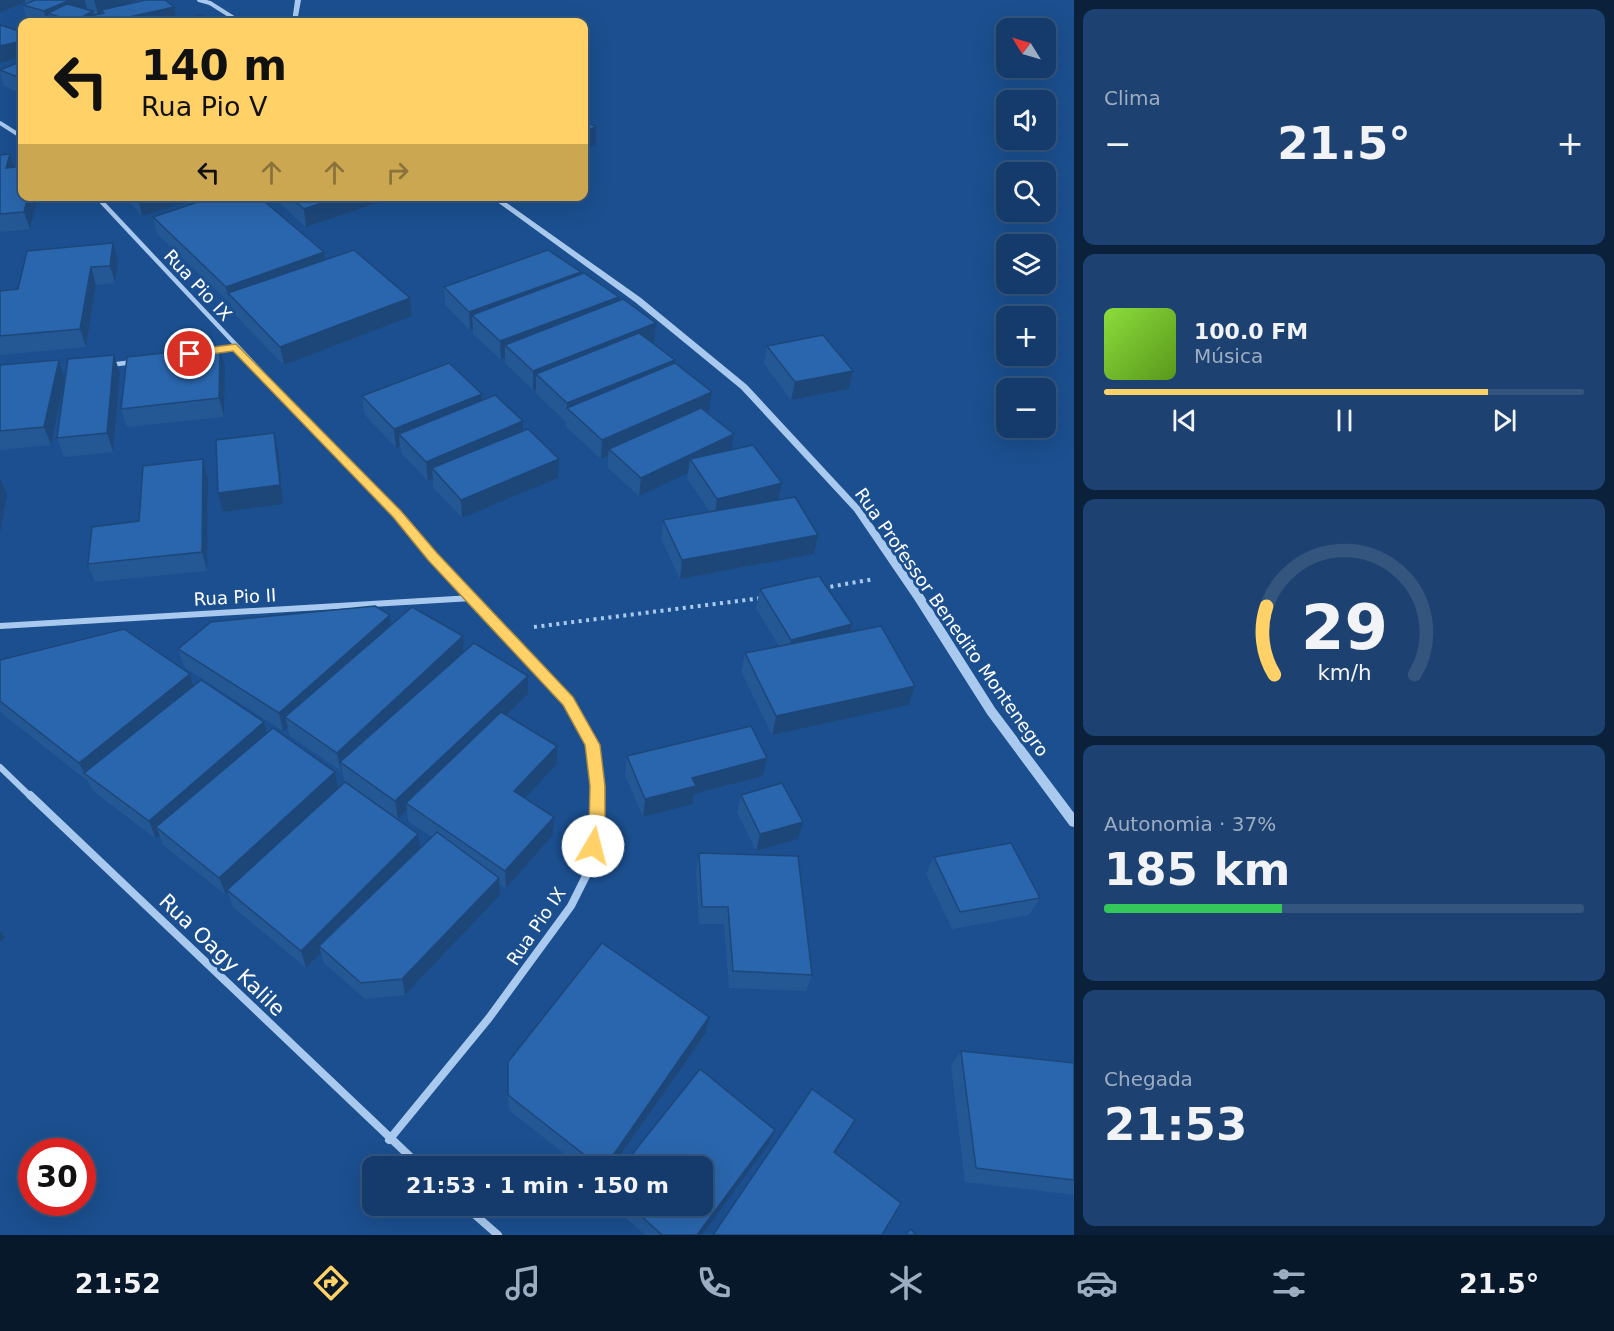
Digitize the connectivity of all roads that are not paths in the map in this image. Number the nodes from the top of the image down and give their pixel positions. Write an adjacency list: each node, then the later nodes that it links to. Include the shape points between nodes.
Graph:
1 (200, 0): 3 (street)
2 (298, 0): 4 (street)
3 (234, 18)
4 (295, 18)
5 (0, 123): 6 (street)
6 (18, 134)
7 (101, 201): 9 (street, Rua Pio IX)
8 (499, 201): 16 (street, Rua Professor Benedito Montenegro, via 638,300 744,387 857,508 991,711)
9 (236, 347): 10 (street); 13 (street, Rua Pio IX)
10 (202, 352)
11 (145, 360): 12 (street)
12 (100, 366)
13 (472, 598): 14 (street, Rua Pio II); 17 (street, Rua Pio IX, via 568,701 593,745 598,786 597,829 586,880 549,938 465,1051)
14 (0, 626)
15 (0, 767): 17 (street, Rua Oagy Kalile)
16 (1074, 822)
17 (390, 1140): 18 (street, Rua Oagy Kalile)
18 (408, 1156)
19 (476, 1216): 20 (street)
20 (498, 1235)

